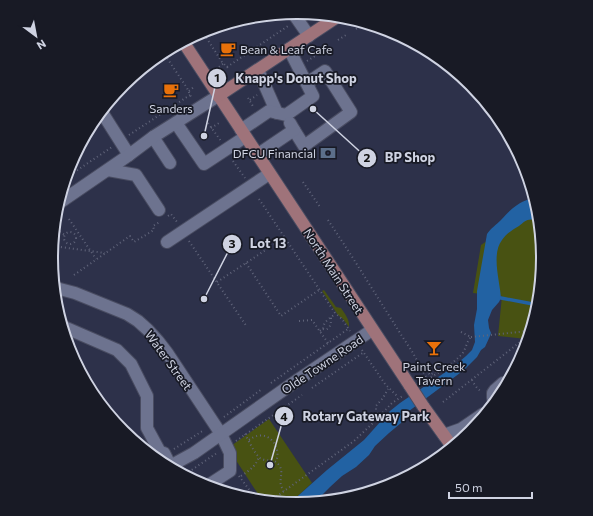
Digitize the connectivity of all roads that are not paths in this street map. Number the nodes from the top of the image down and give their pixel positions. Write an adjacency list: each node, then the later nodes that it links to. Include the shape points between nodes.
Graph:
1 (297, 19): 3 (street)
2 (330, 21): 3 (main road)
3 (309, 36): 5 (main road)
4 (186, 46): 8 (main road, North Main Street)
5 (289, 49): 6 (main road); 7 (street)
6 (258, 70): 8 (main road); 9 (street)
7 (307, 83): 9 (street, via 313,96); 12 (street, via 325,71 351,112 304,146)
8 (218, 96): 11 (street); 13 (main road, North Main Street)
9 (282, 114): 12 (street); 13 (street, via 269,111)
10 (104, 117): 15 (street)
11 (176, 123): 13 (street, via 204,164); 14 (street)
12 (294, 130): 16 (street)
13 (243, 134): 16 (main road, North Main Street)
14 (153, 137): 15 (street); 17 (street)
15 (129, 155): 18 (street)
16 (257, 155): 19 (main road, North Main Street)
17 (170, 163)
18 (108, 170): 20 (street); 21 (street, via 136,175)
19 (270, 174): 22 (street); 25 (main road, North Main Street)
20 (65, 199)
21 (159, 210)
22 (167, 242)
23 (60, 289): 27 (street, Water Street, via 127,314 148,330 168,354)
24 (68, 329): 29 (street, via 117,350 131,364 147,396 148,428 160,452 164,453)
25 (372, 330): 27 (street, Olde Towne Road); 28 (main road, North Main Street, bridge)
26 (465, 427): 28 (street)
27 (221, 434): 30 (street, Olde Towne Road); 31 (street, Water Street, via 230,453 230,471)
28 (447, 440)
29 (167, 459)
30 (175, 464)
31 (213, 482)

